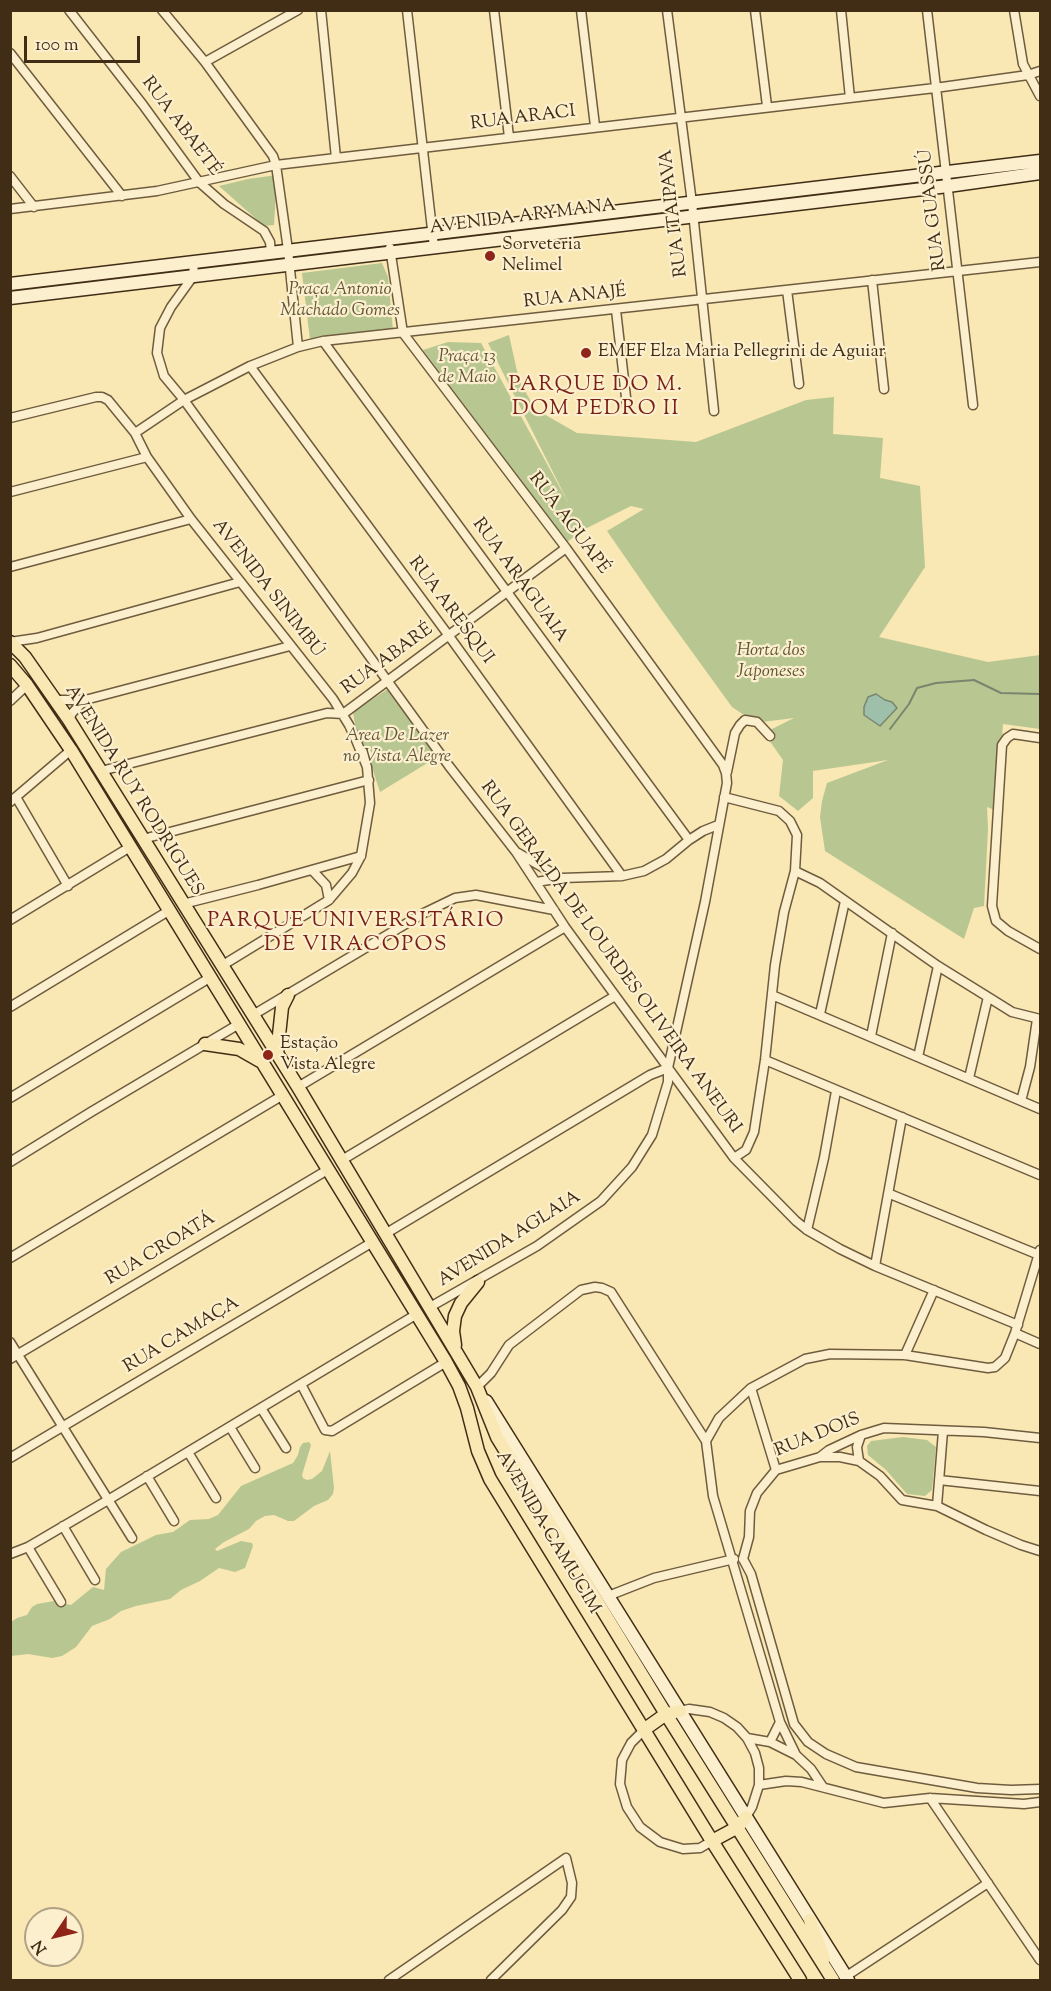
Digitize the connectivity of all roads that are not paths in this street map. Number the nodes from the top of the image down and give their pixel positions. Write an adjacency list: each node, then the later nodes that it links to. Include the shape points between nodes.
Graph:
1 (69, 10): 31 (street, RUA ABAETÉ)
2 (162, 10): 14 (street)
3 (298, 10): 14 (street)
4 (321, 10): 25 (street)
5 (407, 10): 24 (street)
6 (494, 10): 23 (street)
7 (581, 10): 22 (street)
8 (668, 10): 21 (street, RUA ITAIPAVA)
9 (755, 10): 20 (street)
10 (841, 10): 19 (street)
11 (927, 10): 17 (street, RUA GUASSÚ)
12 (1014, 10): 16 (street, via 1020,54)
13 (10, 53): 32 (street)
14 (205, 62): 27 (street, via 268,148)
15 (1041, 71): 16 (street, RUA ARACI)
16 (1028, 75): 17 (street, RUA ARACI); 18 (street)
17 (935, 88): 19 (street, RUA ARACI); 30 (street, RUA GUASSÚ)
18 (1041, 96)
19 (850, 98): 20 (street, RUA ARACI)
20 (767, 106): 21 (street, RUA ARACI)
21 (680, 118): 22 (street, RUA ARACI); 35 (street, RUA ITAIPAVA)
22 (595, 126): 23 (street, RUA ARACI)
23 (509, 137): 24 (street, RUA ARACI)
24 (423, 147): 25 (street, RUA ARACI); 38 (street)
25 (336, 158): 27 (street, RUA ARACI)
26 (1041, 161): 30 (main road, AVENIDA ARYMANA)
27 (276, 165): 31 (street, RUA ARACI); 36 (street)
28 (1041, 173): 30 (main road, AVENIDA ARYMANA)
29 (10, 176): 33 (street)
30 (948, 179): 35 (main road, AVENIDA ARYMANA); 47 (street, RUA GUASSÚ)
31 (199, 182): 32 (street, RUA ARACI); 37 (street, RUA ABAETÉ)
32 (122, 196): 33 (street, RUA ARACI)
33 (34, 207): 34 (street, RUA ARACI)
34 (10, 209)
35 (692, 210): 38 (main road, AVENIDA ARYMANA); 40 (main road, AVENIDA ARYMANA); 53 (street, RUA ITAIPAVA)
36 (284, 224): 37 (street); 41 (street)
37 (264, 231): 43 (street)
38 (433, 232): 39 (main road, AVENIDA ARYMANA); 40 (street)
39 (389, 239): 41 (main road, AVENIDA ARYMANA); 42 (street, RUA AGUAPÉ)
40 (434, 247): 42 (main road, AVENIDA ARYMANA)
41 (288, 250): 43 (main road, AVENIDA ARYMANA); 45 (street)
42 (391, 252): 45 (main road, AVENIDA ARYMANA); 55 (street, RUA AGUAPÉ)
43 (271, 253): 44 (main road, AVENIDA ARYMANA)
44 (193, 262): 48 (street); 50 (main road, AVENIDA ARYMANA)
45 (289, 263): 48 (main road, AVENIDA ARYMANA); 57 (street)
46 (1040, 265): 47 (street, RUA ANAJÉ)
47 (958, 270): 49 (street, RUA ANAJÉ); 62 (street, RUA GUASSÚ)
48 (194, 276): 52 (main road, AVENIDA ARYMANA); 61 (street, RUA GERALDA DE LOURDES OLIVEIRA ANEURI, via 160,328 158,353 165,376)
49 (872, 280): 51 (street, RUA ANAJÉ); 60 (street)
50 (10, 284)
51 (787, 290): 53 (street, RUA ANAJÉ); 59 (street)
52 (11, 296)
53 (702, 301): 54 (street, RUA ANAJÉ); 64 (street, RUA ITAIPAVA)
54 (616, 310): 55 (street, RUA ANAJÉ); 63 (street)
55 (403, 333): 56 (street, RUA ANAJÉ); 70 (street, RUA AGUAPÉ)
56 (323, 341): 57 (street, RUA ANAJÉ); 73 (street, RUA ARAGUAIA)
57 (298, 347): 58 (street, RUA ANAJÉ)
58 (250, 366): 61 (street, RUA ANAJÉ); 74 (street, RUA ARESQUI)
59 (799, 384)
60 (884, 389)
61 (184, 400): 66 (street, RUA ANAJÉ); 80 (street, RUA GERALDA DE LOURDES OLIVEIRA ANEURI)
62 (973, 405)
63 (627, 406)
64 (714, 411)
65 (10, 418): 66 (street, AVENIDA SINIMBÚ, via 102,397)
66 (135, 433): 67 (street, AVENIDA SINIMBÚ)
67 (147, 457): 68 (street); 69 (street, AVENIDA SINIMBÚ)
68 (10, 492)
69 (191, 519): 71 (street); 72 (street, AVENIDA SINIMBÚ)
70 (566, 548): 73 (street, RUA ABARÉ); 92 (street, RUA AGUAPÉ)
71 (10, 567)
72 (240, 582): 75 (street); 77 (street, AVENIDA SINIMBÚ)
73 (507, 592): 74 (street, RUA ABARÉ); 98 (street, RUA ARAGUAIA)
74 (449, 636): 80 (street, RUA ABARÉ); 104 (street, RUA ARESQUI)
75 (37, 638): 76 (street); 78 (street)
76 (10, 642): 78 (main road, AVENIDA RUY RODRIGUES)
77 (290, 646): 83 (street); 85 (street, AVENIDA SINIMBÚ)
78 (25, 657): 82 (main road, AVENIDA RUY RODRIGUES)
79 (10, 665): 81 (main road, AVENIDA RUY RODRIGUES)
80 (387, 682): 85 (street, RUA ABARÉ); 100 (street, RUA GERALDA DE LOURDES OLIVEIRA ANEURI)
81 (27, 685): 84 (street); 90 (main road, AVENIDA RUY RODRIGUES)
82 (55, 700): 83 (street); 86 (main road, AVENIDA RUY RODRIGUES)
83 (85, 700): 86 (street)
84 (10, 701)
85 (343, 714): 91 (street, RUA ABARÉ, via 327,713); 93 (street, AVENIDA SINIMBÚ)
86 (69, 720): 89 (main road, AVENIDA RUY RODRIGUES)
87 (770, 736): 92 (street, via 757,722 745,720 735,733)
88 (1041, 738): 116 (street, via 1014,734 1002,745 992,906 996,921)
89 (81, 739): 90 (main road); 91 (main road, AVENIDA RUY RODRIGUES)
90 (71, 750): 95 (street); 99 (main road, AVENIDA RUY RODRIGUES)
91 (101, 771): 97 (main road, AVENIDA RUY RODRIGUES)
92 (726, 773): 94 (street)
93 (369, 780): 97 (street); 101 (street, AVENIDA SINIMBÚ, via 369,818)
94 (724, 797): 96 (street); 103 (street, via 779,811 784,816 797,835)
95 (13, 800): 107 (street)
96 (718, 825): 98 (street); 135 (street, AVENIDA AGLAIA)
97 (143, 839): 110 (main road, AVENIDA RUY RODRIGUES)
98 (689, 840): 104 (street, via 644,871)
99 (130, 847): 107 (street); 111 (main road, AVENIDA RUY RODRIGUES)
100 (516, 852): 105 (street); 106 (street, RUA GERALDA DE LOURDES OLIVEIRA ANEURI)
101 (361, 856): 102 (street); 108 (street, AVENIDA SINIMBÚ)
102 (312, 870): 108 (street, via 326,885); 110 (street)
103 (795, 871): 109 (street); 121 (street, via 784,912)
104 (622, 876): 105 (street)
105 (562, 878): 106 (street)
106 (536, 882): 112 (street, RUA GERALDA DE LOURDES OLIVEIRA ANEURI)
107 (68, 886): 113 (street)
108 (329, 900): 117 (street, AVENIDA SINIMBÚ)
109 (845, 901): 115 (street); 125 (street)
110 (183, 904): 117 (main road, AVENIDA RUY RODRIGUES)
111 (170, 910): 119 (main road, AVENIDA RUY RODRIGUES); 124 (street)
112 (554, 910): 114 (street, RUA GERALDA DE LOURDES OLIVEIRA ANEURI); 120 (street, via 476,895 455,898)
113 (10, 920)
114 (565, 927): 122 (street, RUA GERALDA DE LOURDES OLIVEIRA ANEURI); 137 (street)
115 (892, 933): 118 (street); 129 (street)
116 (1041, 948)
117 (223, 965): 119 (main road); 126 (main road, AVENIDA RUY RODRIGUES)
118 (938, 966): 123 (street); 132 (street)
119 (211, 976): 128 (main road, AVENIDA RUY RODRIGUES); 140 (street)
120 (288, 994): 126 (street); 131 (main road, via 282,1007)
121 (772, 995): 125 (street); 133 (street)
122 (615, 996): 135 (street, RUA GERALDA DE LOURDES OLIVEIRA ANEURI); 145 (street)
123 (988, 997): 127 (street, via 1012,1012); 136 (street)
124 (10, 1007)
125 (820, 1014): 129 (street)
126 (254, 1015): 128 (main road); 131 (main road, AVENIDA RUY RODRIGUES)
127 (1039, 1019): 141 (street)
128 (239, 1024): 130 (street); 134 (main road, AVENIDA RUY RODRIGUES)
129 (871, 1036): 132 (street)
130 (205, 1044): 134 (main road, via 248,1052); 146 (street)
131 (277, 1054): 137 (main road, AVENIDA CAMUCIM)
132 (918, 1057): 136 (street)
133 (765, 1060): 138 (street); 144 (street, via 754,1132 746,1150)
134 (263, 1063): 139 (main road, AVENIDA CAMUCIM)
135 (668, 1068): 144 (street, RUA GERALDA DE LOURDES OLIVEIRA ANEURI); 151 (street); 156 (street, AVENIDA AGLAIA, via 665,1097 652,1135 617,1185 572,1224)
136 (969, 1078): 141 (street)
137 (298, 1087): 145 (main road, AVENIDA CAMUCIM)
138 (836, 1091): 143 (street); 150 (street)
139 (283, 1095): 147 (main road, AVENIDA CAMUCIM); 154 (street)
140 (10, 1098)
141 (1021, 1101): 142 (street)
142 (1041, 1109)
143 (902, 1118): 148 (street); 149 (street)
144 (734, 1158): 150 (street, RUA GERALDA DE LOURDES OLIVEIRA ANEURI)
145 (342, 1160): 147 (main road); 151 (main road, AVENIDA CAMUCIM)
146 (10, 1162)
147 (328, 1169): 152 (main road, AVENIDA CAMUCIM); 164 (street, RUA CROATÁ)
148 (1041, 1175)
149 (890, 1194): 153 (street); 155 (street)
150 (807, 1230): 155 (street, RUA GERALDA DE LOURDES OLIVEIRA ANEURI)
151 (385, 1234): 158 (main road, AVENIDA CAMUCIM)
152 (371, 1242): 159 (main road, AVENIDA CAMUCIM); 171 (street, RUA CAMAÇA)
153 (1040, 1252): 160 (street)
154 (10, 1258)
155 (875, 1266): 157 (street, RUA GERALDA DE LOURDES OLIVEIRA ANEURI)
156 (478, 1282): 158 (street, AVENIDA AGLAIA); 165 (main road, via 455,1316 453,1331)
157 (934, 1290): 160 (street, RUA GERALDA DE LOURDES OLIVEIRA ANEURI); 163 (street)
158 (430, 1307): 159 (main road); 165 (main road, AVENIDA CAMUCIM)
159 (417, 1314): 166 (main road, AVENIDA CAMUCIM); 167 (street)
160 (1017, 1329): 162 (street, RUA GERALDA DE LOURDES OLIVEIRA ANEURI); 163 (street, via 1005,1358 995,1367)
161 (10, 1342): 164 (street)
162 (1041, 1344)
163 (905, 1355): 169 (street, via 830,1354 804,1359)
164 (14, 1357): 171 (street)
165 (459, 1358): 168 (main road, AVENIDA CAMUCIM)
166 (446, 1362): 167 (street, via 332,1431 326,1430); 204 (main road, AVENIDA CAMUCIM, via 459,1386 490,1479)
167 (301, 1384): 170 (street)
168 (477, 1387): 176 (street, via 509,1345 581,1290 602,1288 610,1293); 199 (main road, AVENIDA CAMUCIM); 202 (main road, AVENIDA CAMUCIM, via 497,1437)
169 (751, 1388): 176 (street, via 719,1418); 183 (street)
170 (261, 1408): 172 (street); 177 (street)
171 (62, 1427): 180 (street, RUA CAMAÇA); 188 (street)
172 (230, 1427): 178 (street); 182 (street)
173 (943, 1431): 174 (street, RUA DOIS, via 884,1428); 175 (street, RUA DOIS); 185 (street)
174 (861, 1435): 179 (street, RUA DOIS); 181 (street, via 856,1447)
175 (1041, 1438)
176 (706, 1441): 196 (street, via 713,1496)
177 (286, 1448)
178 (188, 1452): 184 (street); 187 (street)
179 (820, 1456): 181 (street); 183 (street, RUA DOIS)
180 (10, 1458)
181 (859, 1461): 189 (street, via 902,1500)
182 (255, 1468)
183 (776, 1470): 197 (street, RUA DOIS, via 757,1493 750,1510)
184 (147, 1476): 188 (street); 190 (street)
185 (939, 1480): 186 (street); 189 (street)
186 (1041, 1491)
187 (216, 1498)
188 (108, 1500): 191 (street); 192 (street)
189 (937, 1506): 194 (street)
190 (174, 1521)
191 (63, 1526): 193 (street); 198 (street)
192 (132, 1538)
193 (28, 1547): 195 (street); 200 (street)
194 (1041, 1551)
195 (10, 1554)
196 (731, 1559): 197 (street); 199 (street, via 654,1578); 203 (street)
197 (743, 1559): 210 (street, via 751,1574 794,1724 808,1742 856,1767 977,1788)
198 (95, 1580)
199 (608, 1596): 201 (main road, AVENIDA CAMUCIM)
200 (61, 1602)
201 (680, 1710): 202 (main road); 205 (street, via 717,1715); 213 (main road, AVENIDA CAMUCIM)
202 (666, 1714): 204 (main road); 214 (main road, AVENIDA CAMUCIM)
203 (780, 1722): 206 (street); 207 (street)
204 (645, 1729): 215 (main road, AVENIDA CAMUCIM); 215 (street, via 622,1760 620,1784 627,1807 640,1827 660,1842 682,1849 700,1848)
205 (747, 1738): 206 (street); 208 (street, via 759,1768)
206 (770, 1742): 207 (street)
207 (796, 1755): 209 (street)
208 (759, 1785): 209 (street, via 786,1781); 213 (street)
209 (823, 1786): 211 (street, via 884,1803)
210 (1041, 1789)
211 (930, 1798): 212 (street); 216 (street)
212 (1041, 1802)
213 (746, 1817): 214 (main road); 217 (main road, AVENIDA CAMUCIM)
214 (738, 1827): 215 (main road); 223 (main road, AVENIDA CAMUCIM)
215 (712, 1841): 222 (main road, AVENIDA CAMUCIM)
216 (988, 1883): 218 (street); 219 (street)
217 (810, 1920): 219 (main road, AVENIDA CAMUCIM); 223 (main road)
218 (1041, 1960)
219 (847, 1979)
220 (389, 1980): 221 (street, via 566,1858 571,1897)
221 (490, 1980)
222 (800, 1980)
223 (832, 1980)

